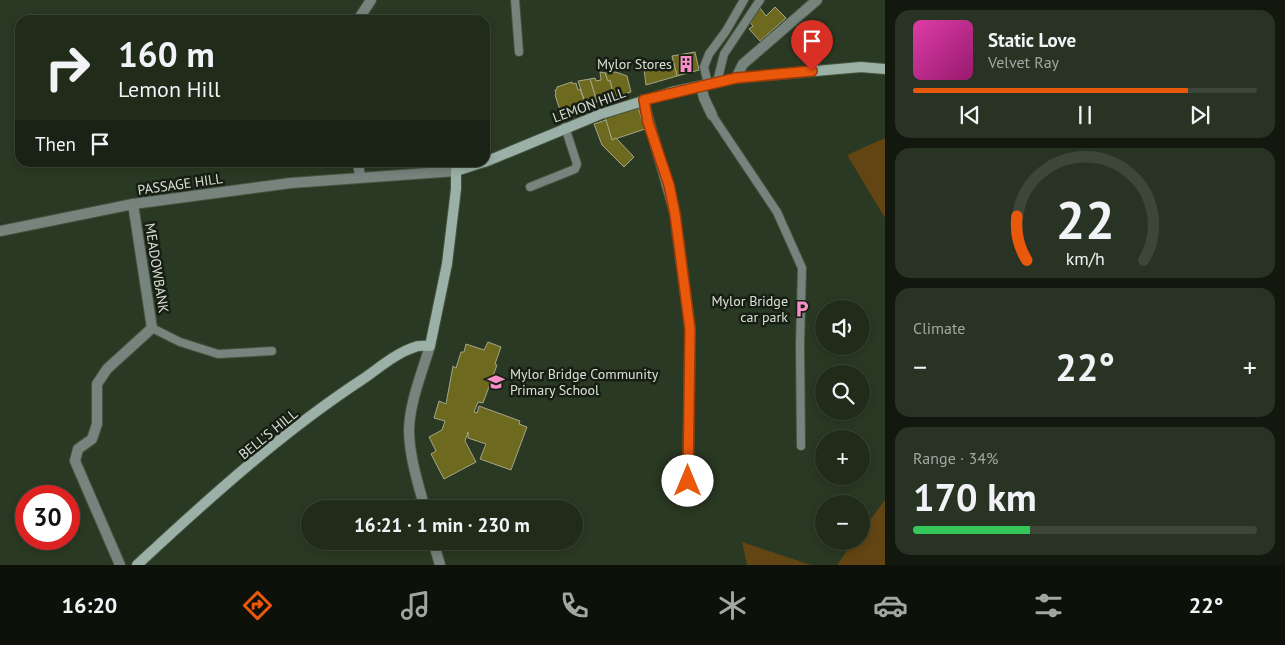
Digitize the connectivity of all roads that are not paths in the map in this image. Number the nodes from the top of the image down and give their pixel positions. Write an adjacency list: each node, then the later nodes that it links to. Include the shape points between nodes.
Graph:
1 (371, 0): 6 (street)
2 (515, 0): 7 (lane)
3 (744, 0): 10 (lane, via 709,54 704,67)
4 (760, 0): 10 (lane)
5 (817, 0): 9 (street, via 743,64)
6 (361, 15)
7 (518, 52)
8 (885, 68): 9 (street, LEMON HILL, via 861,67)
9 (736, 78): 10 (street, LEMON HILL)
10 (708, 84): 11 (street, LEMON HILL); 12 (street, via 704,98)
11 (644, 100): 13 (street, LEMON HILL); 26 (street, via 675,214 690,329)
12 (712, 115): 25 (lane, via 777,212 802,268)
13 (565, 128): 14 (street, LEMON HILL); 19 (lane, via 577,164 575,169)
14 (490, 159)
15 (359, 167): 18 (street)
16 (468, 167): 17 (street, LEMON HILL)
17 (456, 171): 18 (street, PASSAGE HILL); 23 (street, via 447,264)
18 (360, 178): 20 (street, PASSAGE HILL, via 290,183)
19 (530, 187)
20 (133, 204): 21 (street, PASSAGE HILL); 22 (street, MEADOWBANK)
21 (0, 231)
22 (152, 328): 24 (lane, via 180,342 218,354); 29 (street, MEADOWBANK, via 107,369 98,384 98,424 92,440 78,449 75,460)
23 (430, 346): 27 (street, via 409,428 411,455); 30 (street, BELL'S HILL, via 416,346 402,353 343,392 182,523)
24 (272, 351)
25 (802, 446)
26 (688, 481)
27 (423, 500)
28 (436, 550): 31 (street)
29 (120, 565)
30 (137, 565)
31 (440, 565)

